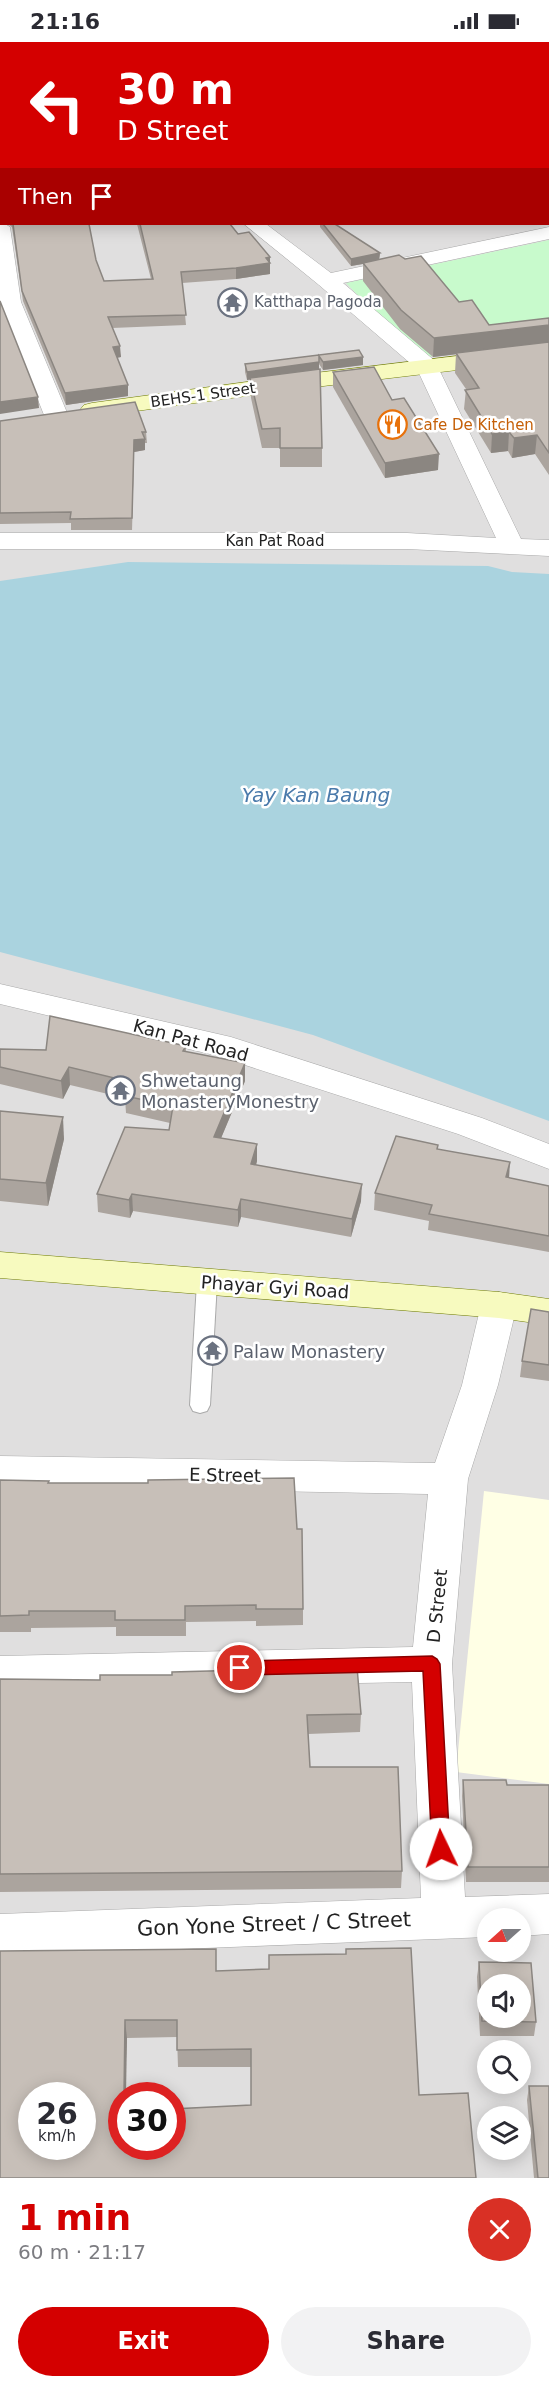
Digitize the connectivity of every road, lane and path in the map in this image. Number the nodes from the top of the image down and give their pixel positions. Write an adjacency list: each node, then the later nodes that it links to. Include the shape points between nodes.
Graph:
1 (0, 225): 7 (street, via 10,302)
2 (255, 225): 4 (street)
3 (549, 233): 4 (street)
4 (327, 280): 6 (street)
5 (549, 352): 6 (main road, BEHS-1 Street)
6 (427, 366): 7 (main road, BEHS-1 Street); 9 (street)
7 (45, 417)
8 (0, 541): 9 (street, Kan Pat Road, via 407,541)
9 (512, 546): 10 (street, Kan Pat Road)
10 (549, 548)
11 (0, 993): 12 (street, Kan Pat Road, via 220,1045 470,1126)
12 (549, 1157)
13 (0, 1265): 14 (main road, Phayar Gyi Road)
14 (207, 1282): 15 (main road, Phayar Gyi Road); 17 (lane)
15 (499, 1305): 16 (main road, Phayar Gyi Road); 19 (street, D Street, via 480,1385)
16 (549, 1312)
17 (200, 1405)
18 (0, 1471): 19 (street, E Street)
19 (450, 1479): 20 (street, D Street)
20 (432, 1664): 21 (street, D Street); 23 (street)
21 (0, 1673)
22 (549, 1914): 23 (street, Gon Yone Street / C Street)
23 (444, 1918): 24 (street, Gon Yone Street / C Street)
24 (0, 1935)

